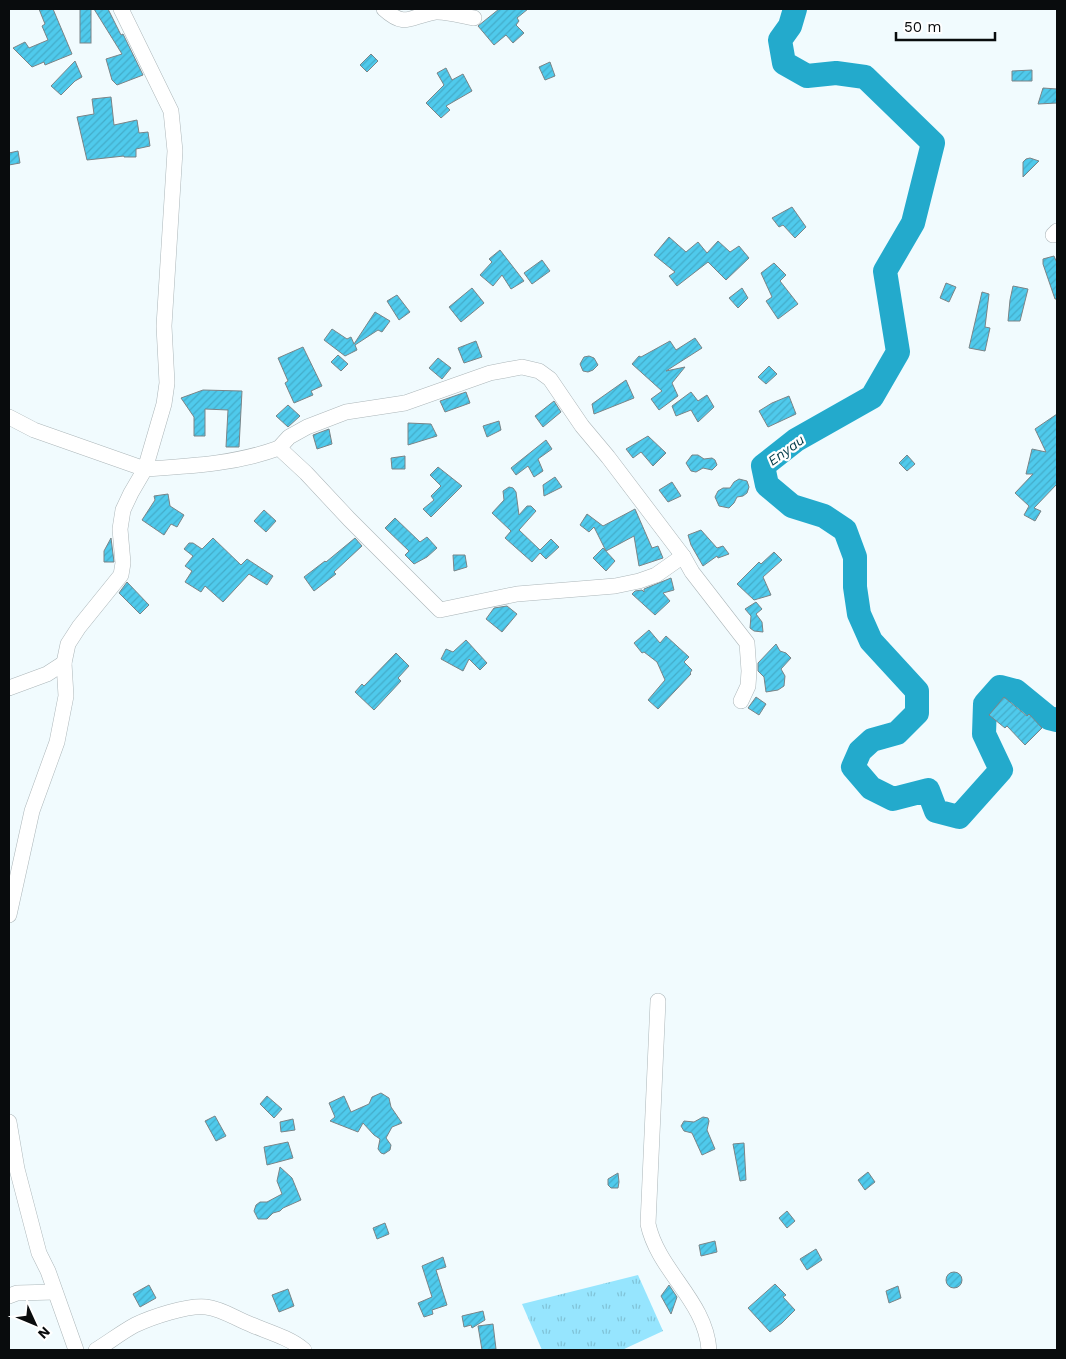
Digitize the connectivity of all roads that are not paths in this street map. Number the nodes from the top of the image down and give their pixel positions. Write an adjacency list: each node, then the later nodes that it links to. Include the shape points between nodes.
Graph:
1 (121, 9): 6 (street, via 171,111 175,151 164,326 167,383)
2 (384, 9): 3 (street, via 396,19 404,20 436,12)
3 (474, 18)
4 (9, 416): 6 (street, via 34,430)
5 (280, 448): 6 (street, via 254,457 197,466); 7 (street, via 440,610 517,594 639,581 656,575); 7 (street, via 289,437 306,427 346,412 405,403 490,373 522,367 539,371 550,379 582,426)
6 (145, 469): 8 (street, via 123,510 121,575 72,636)
7 (683, 556): 10 (street, via 746,643 748,686)
8 (64, 663): 9 (street, via 47,674); 11 (street, via 66,696 57,742 32,811)
9 (9, 688)
10 (741, 701)
11 (9, 915)
12 (658, 1001): 19 (street, via 648,1224 655,1246 701,1320)
13 (9, 1122): 14 (street, via 38,1254)
14 (55, 1292): 15 (street, via 17,1292); 16 (street)
15 (9, 1296)
16 (76, 1350)
17 (96, 1350): 18 (street, via 135,1325 178,1311 205,1307 226,1312)
18 (304, 1350)
19 (709, 1350)

